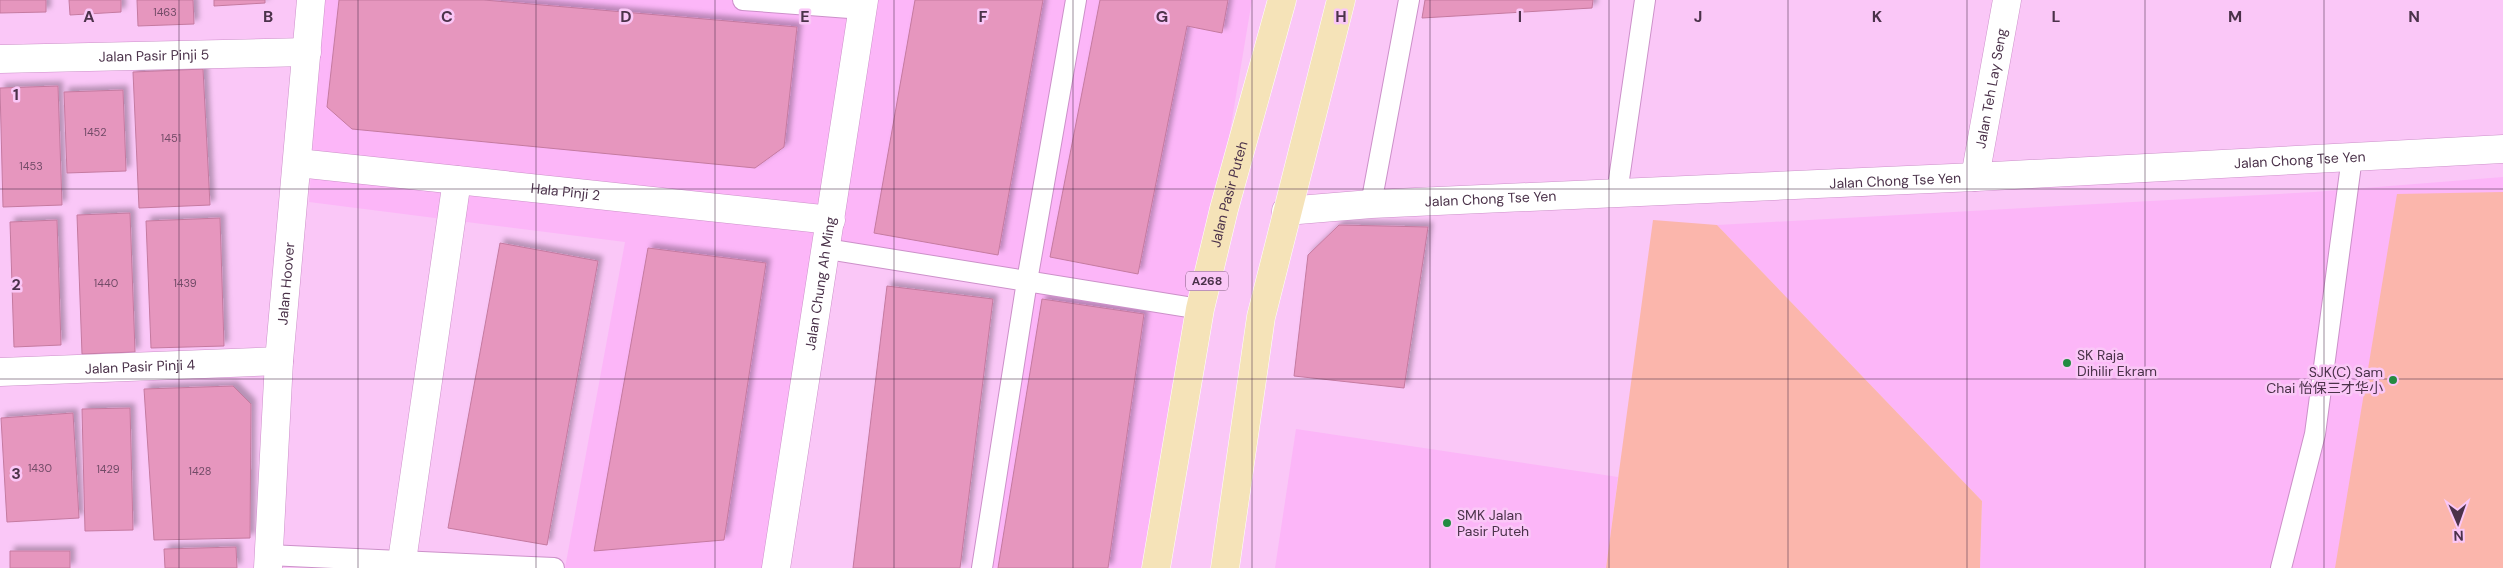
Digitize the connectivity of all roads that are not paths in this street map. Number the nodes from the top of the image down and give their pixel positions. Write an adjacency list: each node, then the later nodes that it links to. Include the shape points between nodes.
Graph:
1 (311, 0): 10 (street, Jalan Hoover)
2 (742, 0): 9 (lane)
3 (1076, 0): 22 (lane)
4 (1282, 0): 23 (main road, Jalan Pasir Puteh / A268)
5 (1341, 0): 19 (main road)
6 (1409, 0): 18 (lane)
7 (1645, 0): 17 (lane)
8 (2007, 0): 15 (street, Jalan Teh Lay Seng)
9 (863, 5): 20 (street, Jalan Chung Ah Ming)
10 (307, 52): 11 (street, Jalan Pasir Pinji 5); 14 (street, Jalan Hoover)
11 (0, 59)
12 (2503, 148): 13 (street, Jalan Chong Tse Yen)
13 (2352, 157): 15 (street, Jalan Chong Tse Yen); 33 (lane, via 2315,434)
14 (298, 163): 16 (street, Hala Pinji 2); 24 (street, Jalan Hoover)
15 (1975, 177): 17 (street, Jalan Chong Tse Yen)
16 (457, 180): 20 (street, Hala Pinji 2); 27 (street)
17 (1617, 193): 18 (street, Jalan Chong Tse Yen)
18 (1372, 204): 19 (street, Jalan Chong Tse Yen)
19 (1286, 211): 32 (main road, via 1261,317)
20 (831, 220): 21 (street, Jalan Chung Ah Ming)
21 (827, 249): 22 (lane); 29 (street, Jalan Chung Ah Ming)
22 (1027, 281): 23 (lane); 30 (lane)
23 (1200, 309): 31 (main road, Jalan Pasir Puteh / A268)
24 (279, 361): 25 (street, Jalan Pasir Pinji 4); 26 (street, Jalan Hoover)
25 (0, 372)
26 (268, 561): 27 (lane)
27 (402, 561): 28 (lane)
28 (554, 568)
29 (776, 568)
30 (982, 568)
31 (1156, 568)
32 (1224, 568)
33 (2281, 568)

